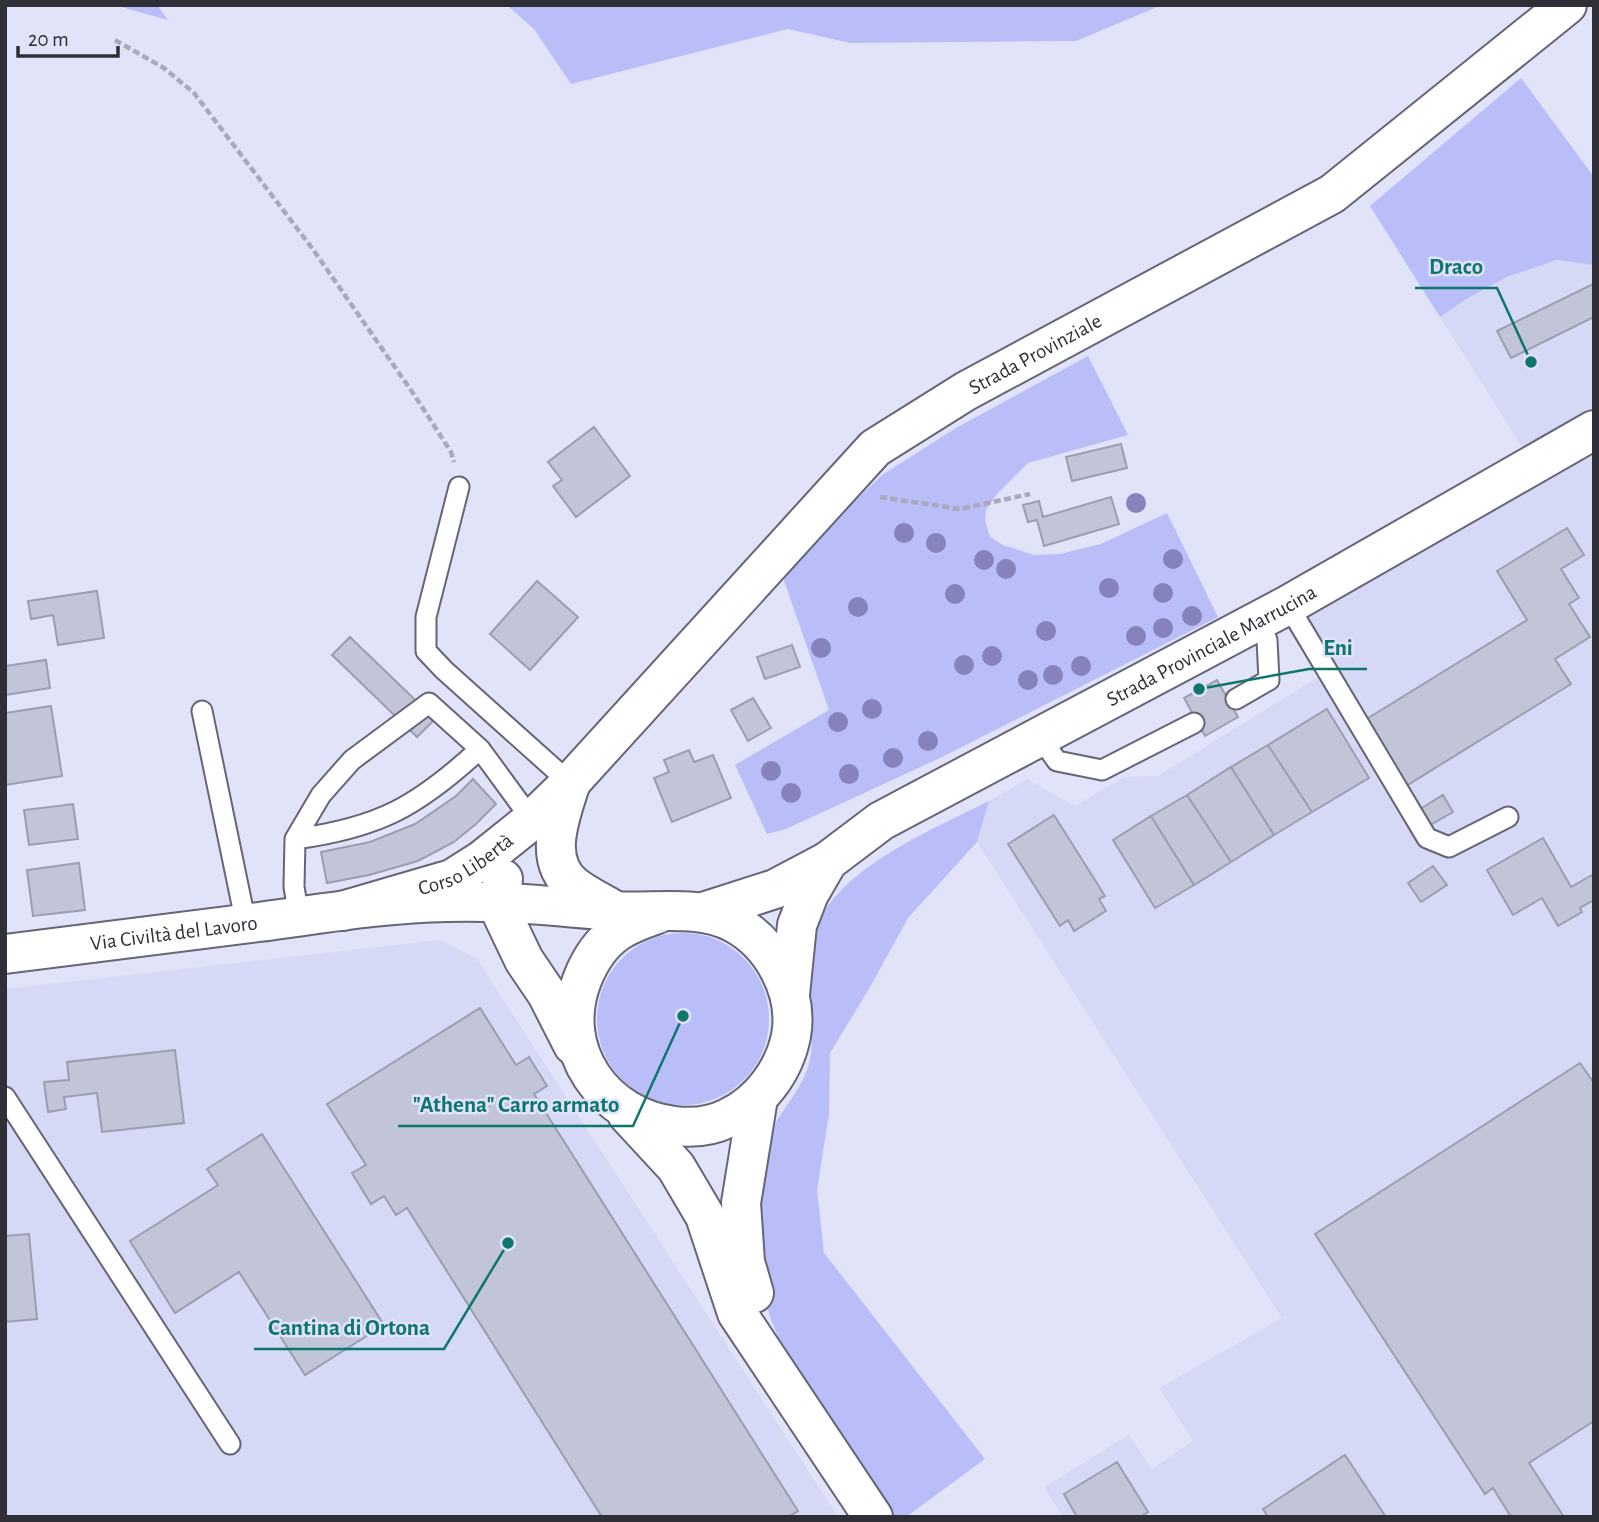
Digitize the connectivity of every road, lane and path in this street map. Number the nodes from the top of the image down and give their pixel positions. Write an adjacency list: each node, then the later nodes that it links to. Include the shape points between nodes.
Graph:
1 (1567, 5): 5 (main road, Strada Provinziale, via 1332,194 966,391 875,447)
2 (115, 40): 4 (path, via 164,68 194,93 312,247 415,396 451,452)
3 (1594, 430): 7 (main road, Strada Provinciale Marrucina)
4 (459, 487): 13 (lane, via 426,617 426,651)
5 (838, 487): 6 (path, via 960,509); 13 (main road, Strada Provinziale)
6 (1030, 494)
7 (1273, 613): 8 (lane, via 1267,640 1269,680); 11 (main road, Strada Provinciale Marrucina); 14 (lane, via 1427,838 1449,848)
8 (1236, 699)
9 (202, 711): 24 (lane)
10 (1195, 723): 11 (lane, via 1102,770 1057,761)
11 (1040, 737): 17 (main road, Strada Provinciale Marrucina, via 881,821)
12 (480, 749): 15 (lane); 16 (lane, via 411,804 335,834); 16 (lane, via 429,703 352,760 321,795)
13 (570, 783): 15 (main road, Corso Libertà); 20 (main road, via 558,824 557,862 573,886)
14 (1508, 817)
15 (532, 820): 18 (main road, via 504,874); 19 (main road, Corso Libertà, via 452,879)
16 (295, 839): 23 (lane)
17 (828, 861): 21 (main road, Strada Provinciale Marrucina, via 775,889); 27 (main road, Strada Provinciale Marrucina, via 797,925)
18 (499, 901): 19 (main road); 20 (main road); 26 (main road)
19 (342, 911): 23 (main road, Via Civiltà del Lavoro); 26 (main road, via 459,919 482,928)
20 (616, 911): 22 (main road)
21 (703, 912): 22 (main road); 27 (main road, via 734,923 760,942 779,967)
22 (660, 913): 28 (main road, via 615,933 585,971 574,1018)
23 (299, 917): 24 (main road, Via Civiltà del Lavoro)
24 (246, 924): 25 (main road, Via Civiltà del Lavoro)
25 (5, 954)
26 (524, 960): 28 (main road)
27 (790, 997): 30 (main road, via 788,1045 780,1069)
28 (586, 1066): 31 (main road, via 600,1089)
29 (5, 1097): 33 (lane)
30 (758, 1098): 31 (main road, via 727,1119 691,1128 654,1124); 32 (main road, via 743,1178 743,1244)
31 (621, 1108): 32 (main road, via 676,1167 705,1216 737,1313)
32 (778, 1372): 34 (main road)
33 (230, 1444)
34 (873, 1517)

